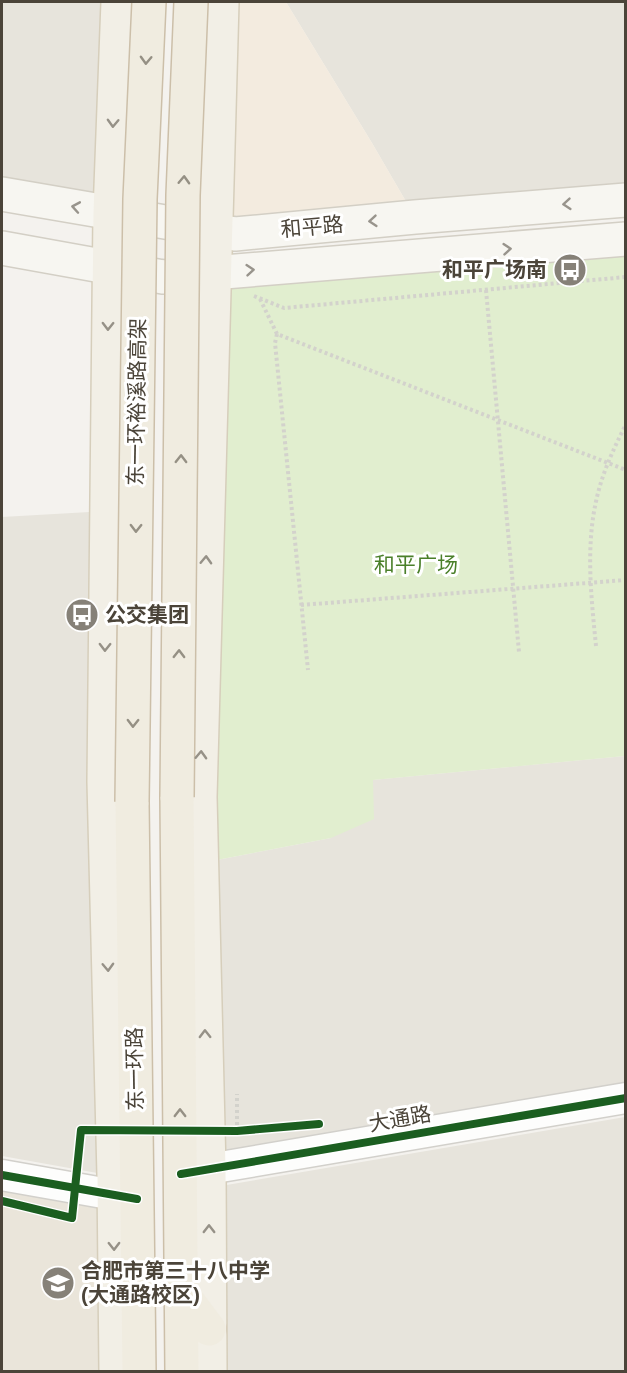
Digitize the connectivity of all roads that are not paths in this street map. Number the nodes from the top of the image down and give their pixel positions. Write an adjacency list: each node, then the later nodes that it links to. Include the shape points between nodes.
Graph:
1 (118, 2): 7 (main road, one-way to 7)
2 (149, 2): 15 (highway, 东一环裕溪路高架, one-way to 15, bridge, via 140,211)
3 (190, 2): 14 (highway, 东一环裕溪路高架, one-way to 3, bridge, via 183,195)
4 (222, 2): 8 (main road)
5 (2, 194): 7 (main road, 和平路, one-way to 5)
6 (626, 200): 8 (main road, 和平路, one-way to 8, via 235,234)
7 (110, 213): 8 (main road, 和平路); 11 (main road)
8 (216, 231): 12 (main road)
9 (626, 239): 12 (main road, 和平路, one-way to 9)
10 (2, 248): 11 (main road, 和平路)
11 (109, 267): 12 (main road, 和平路, via 164,277); 13 (main road, one-way to 13)
12 (214, 273): 14 (main road, one-way to 12)
13 (104, 782): 16 (main road); 22 (main road, one-way to 22)
14 (188, 797): 21 (main road, one-way to 14); 21 (highway, one-way to 14, via 179,978)
15 (132, 802): 16 (highway, 东一环路)
16 (134, 983): 22 (highway, 东一环路)
17 (626, 1098): 21 (street, 大通路)
18 (626, 1117): 21 (street, 大通路)
19 (2, 1155): 22 (street)
20 (2, 1175): 22 (street)
21 (195, 1181): 23 (highway); 24 (main road, one-way to 21)
22 (125, 1187): 25 (main road, one-way to 25); 25 (highway, 东一环路, via 138,1294)
23 (182, 1293): 24 (highway); 26 (highway)
24 (209, 1329): 27 (main road)
25 (123, 1370)
26 (182, 1371)
27 (210, 1371)

